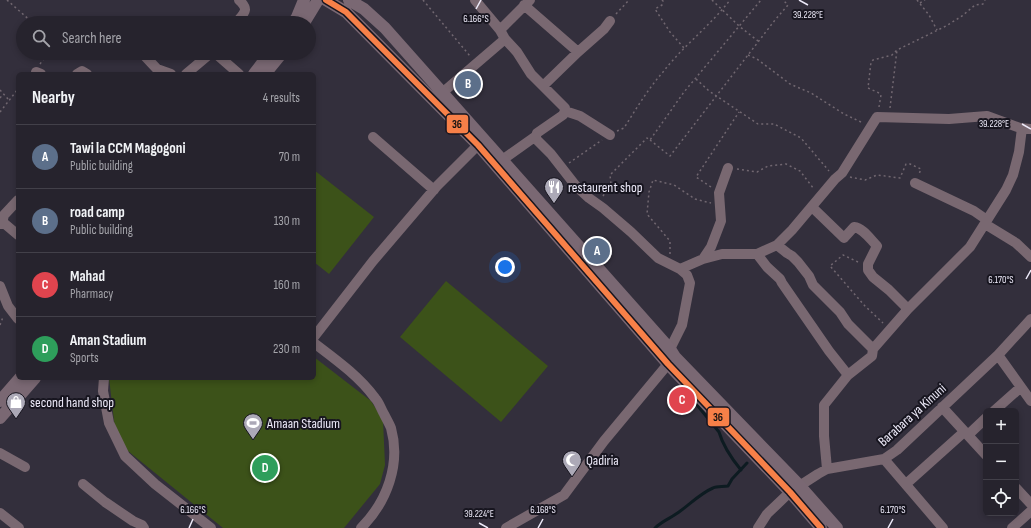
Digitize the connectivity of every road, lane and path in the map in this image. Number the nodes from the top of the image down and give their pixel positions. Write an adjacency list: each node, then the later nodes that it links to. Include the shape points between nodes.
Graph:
1 (7, 0): 21 (path)
2 (239, 0): 22 (street, via 246,9)
3 (303, 0): 23 (main road)
4 (318, 0): 24 (main road)
5 (326, 0): 68 (main road, via 346,12)
6 (349, 0): 52 (main road, via 364,9 385,28)
7 (423, 0): 41 (path)
8 (474, 0): 27 (street)
9 (629, 0): 25 (path)
10 (662, 0): 31 (path, via 662,5 655,9)
11 (712, 0): 20 (path)
12 (730, 0): 20 (path)
13 (761, 0): 26 (path)
14 (783, 0): 30 (path, via 788,5)
15 (917, 0): 19 (path)
16 (925, 0): 19 (path)
17 (986, 0): 28 (path)
18 (527, 3): 27 (street); 33 (street)
19 (920, 3): 28 (path)
20 (723, 10): 26 (path); 31 (path)
21 (25, 16)
22 (242, 16)
23 (297, 16)
24 (308, 16)
25 (610, 22): 33 (street)
26 (740, 26): 30 (path); 48 (path)
27 (500, 30): 29 (street)
28 (937, 31): 32 (path)
29 (505, 39): 41 (street); 49 (street)
30 (758, 41): 34 (path)
31 (684, 48): 64 (path, via 662,72 624,128)
32 (897, 50): 60 (path, via 892,55 871,62 868,88 881,96); 61 (path)
33 (578, 52): 49 (street)
34 (748, 55): 54 (path); 62 (path, via 790,84 811,93)
35 (45, 60): 42 (path)
36 (149, 60): 43 (street, via 157,69)
37 (202, 60): 44 (street)
38 (223, 60): 45 (street)
39 (265, 60): 46 (main road)
40 (276, 60): 47 (main road)
41 (477, 64): 52 (street)
42 (39, 72)
43 (165, 72)
44 (188, 72)
45 (237, 72)
46 (256, 72)
47 (267, 72)
48 (696, 79): 54 (path); 67 (path)
49 (543, 86): 57 (street)
50 (0, 90): 53 (path)
51 (16, 91): 56 (path)
52 (442, 93): 69 (main road)
53 (3, 94): 55 (path); 56 (path)
54 (716, 96): 59 (path); 67 (path, via 670,156)
55 (0, 98)
56 (9, 100): 58 (path)
57 (565, 111): 64 (street, via 580,116); 65 (street)
58 (0, 112)
59 (739, 112): 72 (path, via 758,124 774,124 801,138); 75 (path, via 696,177)
60 (877, 117): 61 (street); 62 (street)
61 (889, 117): 63 (street, via 949,119 987,116)
62 (870, 128): 72 (street)
63 (1027, 128): 81 (street, via 1014,175)
64 (610, 135): 70 (path)
65 (536, 136): 69 (street); 70 (street)
66 (373, 137): 74 (street)
67 (650, 140): 78 (path, via 647,138 610,175 612,184)
68 (478, 145): 74 (street); 99 (main road)
69 (502, 160): 99 (main road)
70 (562, 168): 78 (street, via 576,186)
71 (728, 168): 75 (street); 76 (path, via 757,172 768,166 786,164 800,171)
72 (837, 177): 73 (path, via 865,180 877,176 900,178 906,164 910,164 921,169); 76 (street)
73 (915, 183): 81 (street, via 974,211)
74 (434, 190): 95 (street, via 372,261)
75 (720, 192): 79 (street)
76 (820, 197): 80 (street)
77 (16, 202): 82 (street, via 4,215)
78 (597, 204): 89 (street, via 658,258)
79 (720, 205): 87 (street, via 721,221 711,247); 89 (path, via 695,199 674,185 653,180 647,214 670,241)
80 (812, 207): 84 (street); 88 (street, via 844,238 854,227 865,233 877,246)
81 (986, 222): 86 (street); 91 (street, via 970,247)
82 (1, 223): 83 (street)
83 (16, 234)
84 (777, 245): 85 (street); 97 (street, via 798,262 813,286)
85 (757, 254): 87 (street, via 722,254); 100 (street, via 780,279)
86 (1031, 257)
87 (702, 259): 89 (street)
88 (868, 264): 91 (street, via 868,270 873,277); 94 (path, via 866,266 843,255 830,266)
89 (676, 266): 99 (street, via 687,275 690,283 682,325)
90 (0, 286): 92 (street, via 8,306)
91 (908, 309): 94 (street)
92 (16, 316)
93 (1031, 319): 98 (street, Barabara ya Kinuni)
94 (890, 330): 97 (street)
95 (316, 334)
96 (316, 345): 127 (street, via 346,368 376,398 391,427 394,452 392,475 382,501)
97 (873, 349): 100 (street, via 872,356)
98 (998, 355): 104 (street); 107 (street, Barabara ya Kinuni)
99 (671, 356): 119 (main road); 128 (street, via 564,495)
100 (848, 375): 116 (street, via 824,405)
101 (18, 380): 105 (main road)
102 (33, 380): 109 (main road)
103 (104, 380): 126 (street, via 103,391 109,423 126,456 155,484)
104 (1020, 387): 106 (street); 108 (street)
105 (0, 401)
106 (1031, 401)
107 (942, 407): 111 (street); 114 (street, Barabara ya Kinuni)
108 (997, 408)
109 (0, 418)
110 (983, 420): 111 (street)
111 (966, 433): 112 (street); 118 (street)
112 (983, 452)
113 (0, 453): 115 (street)
114 (884, 459): 116 (street, Barabara ya Kinuni); 118 (street)
115 (25, 467)
116 (827, 469): 119 (street, Barabara ya Kinuni)
117 (83, 484): 125 (street)
118 (906, 484): 132 (street)
119 (794, 489): 129 (street, Barabara ya Kinuni, via 767,514); 130 (main road); 131 (main road)
120 (1019, 491): 121 (street)
121 (1031, 504)
122 (1031, 511): 133 (street)
123 (0, 513): 124 (street)
124 (15, 527)
125 (144, 528)
126 (211, 528)
127 (361, 528)
128 (506, 528)
129 (758, 528)
130 (821, 528)
131 (837, 528)
132 (943, 528)
133 (1012, 528)

